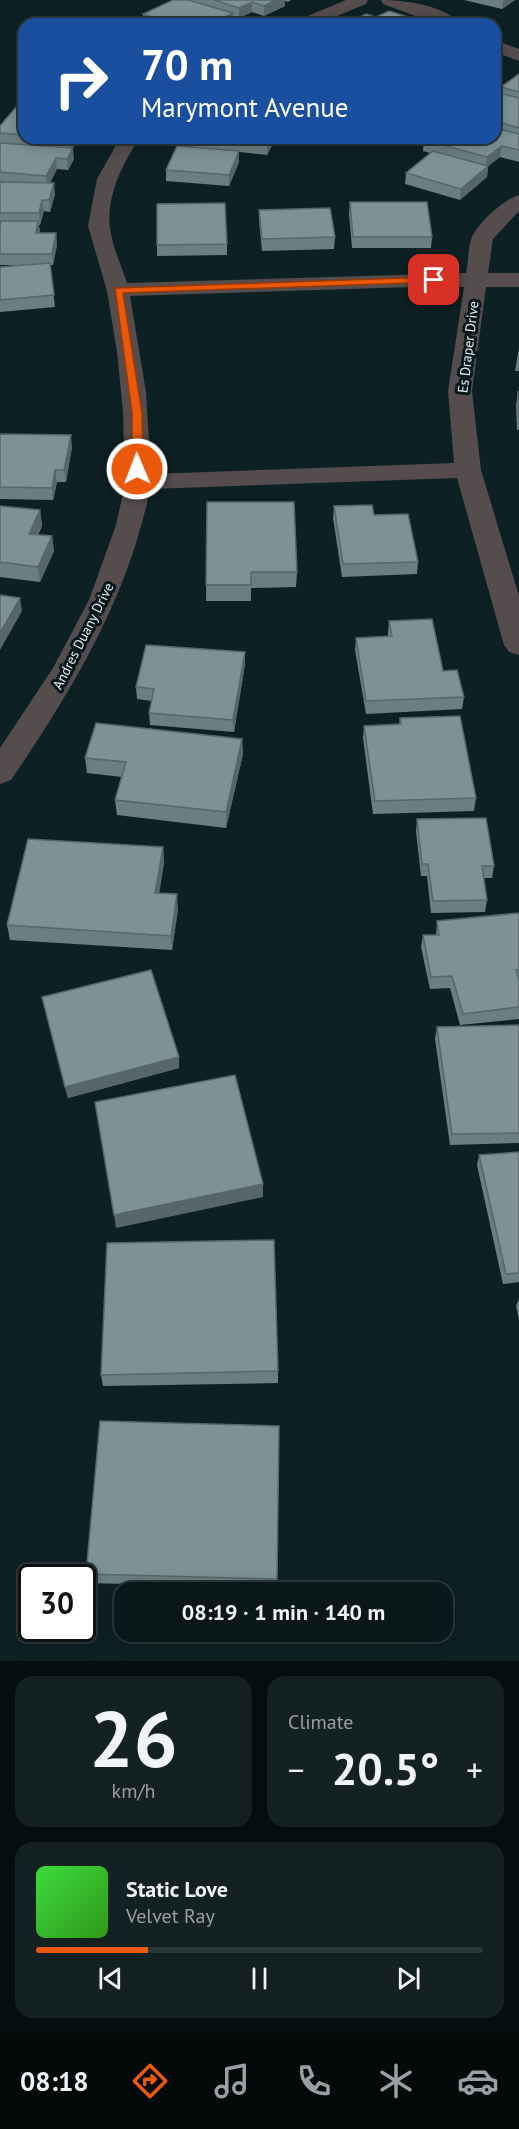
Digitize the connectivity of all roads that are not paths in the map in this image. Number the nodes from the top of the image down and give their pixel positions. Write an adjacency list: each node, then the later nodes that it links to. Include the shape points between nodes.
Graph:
1 (360, 0): 3 (street)
2 (389, 0): 4 (street)
3 (318, 18)
4 (439, 18)
5 (501, 48): 6 (street)
6 (519, 56)
7 (124, 144): 11 (street, Andres Duany Drive, via 107,177 99,226)
8 (519, 201): 9 (street, Es Draper Drive, via 482,238)
9 (476, 279): 10 (street); 11 (street); 12 (street, Es Draper Drive, via 460,391)
10 (519, 280)
11 (118, 290): 13 (street, Andres Duany Drive, via 137,413)
12 (468, 470): 13 (street); 14 (street, Es Draper Drive)
13 (138, 482): 15 (street, Andres Duany Drive, via 126,542 106,595 55,692)
14 (519, 645)
15 (0, 772)

